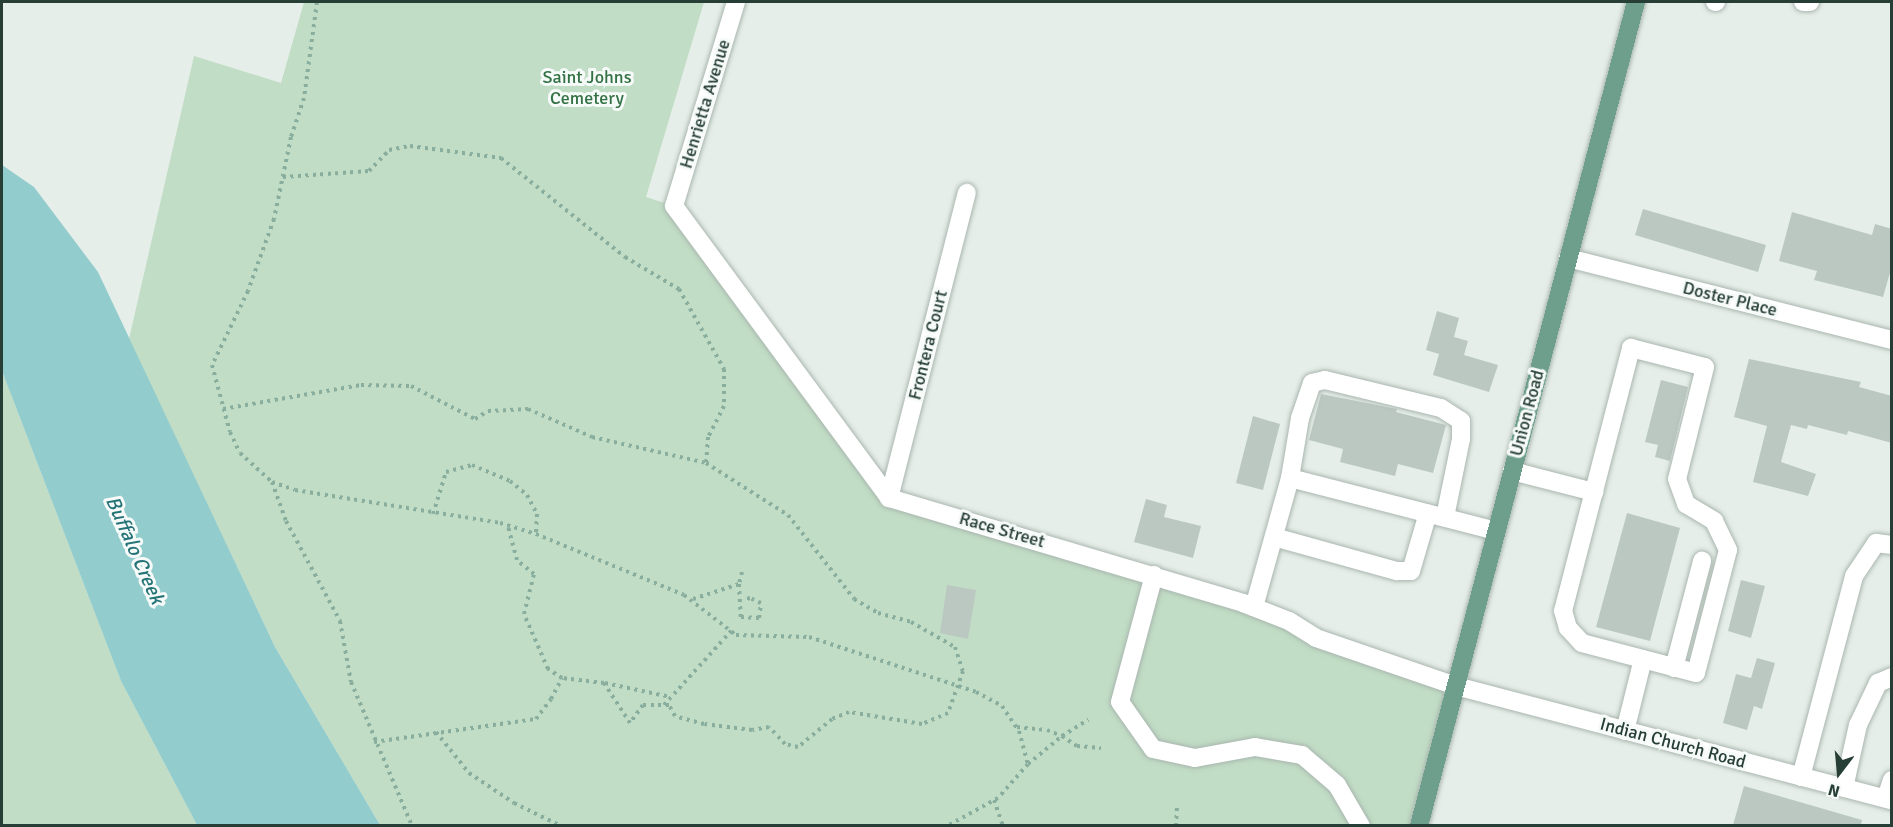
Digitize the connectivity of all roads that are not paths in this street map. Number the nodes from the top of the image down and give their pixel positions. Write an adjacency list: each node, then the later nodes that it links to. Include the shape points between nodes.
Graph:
1 (736, 2): 11 (street, Henrietta Avenue, via 674,206)
2 (1636, 2): 6 (main road, Union Road)
3 (1803, 2): 4 (street)
4 (1810, 2)
5 (967, 193): 11 (street, Frontera Court)
6 (1568, 258): 7 (street, Doster Place); 8 (main road, Union Road)
7 (1892, 340)
8 (1512, 471): 10 (street); 13 (main road, Union Road)
9 (1290, 478): 12 (street); 12 (street, via 1300,418 1312,383 1325,380 1441,408 1461,421); 14 (street)
10 (1594, 492): 19 (street, via 1563,611 1568,628 1582,643); 20 (street, via 1631,348 1705,367 1677,479 1686,504 1714,521 1728,550 1696,674)
11 (889, 498): 17 (street, Race Street)
12 (1436, 515): 13 (street); 14 (street, via 1411,571 1397,571)
13 (1496, 531): 22 (main road, Union Road)
14 (1274, 537): 18 (street)
15 (1892, 545): 24 (street, via 1876,543 1854,576)
16 (1702, 561): 20 (street)
17 (1154, 575): 18 (street, Race Street); 28 (street, via 1120,702 1153,749 1195,758 1255,747 1302,755 1336,784)
18 (1254, 607): 22 (street, Race Street, via 1289,621 1316,638)
19 (1642, 659): 20 (street); 23 (street)
20 (1674, 668)
21 (1892, 677): 26 (street, via 1878,683 1858,725)
22 (1456, 686): 23 (street, Indian Church Road); 29 (main road, Union Road)
23 (1625, 730): 24 (street, Indian Church Road)
24 (1802, 777): 26 (street, Indian Church Road)
25 (1892, 780): 27 (street)
26 (1844, 788): 27 (street, Indian Church Road)
27 (1889, 799)
28 (1361, 825)
29 (1419, 825)

